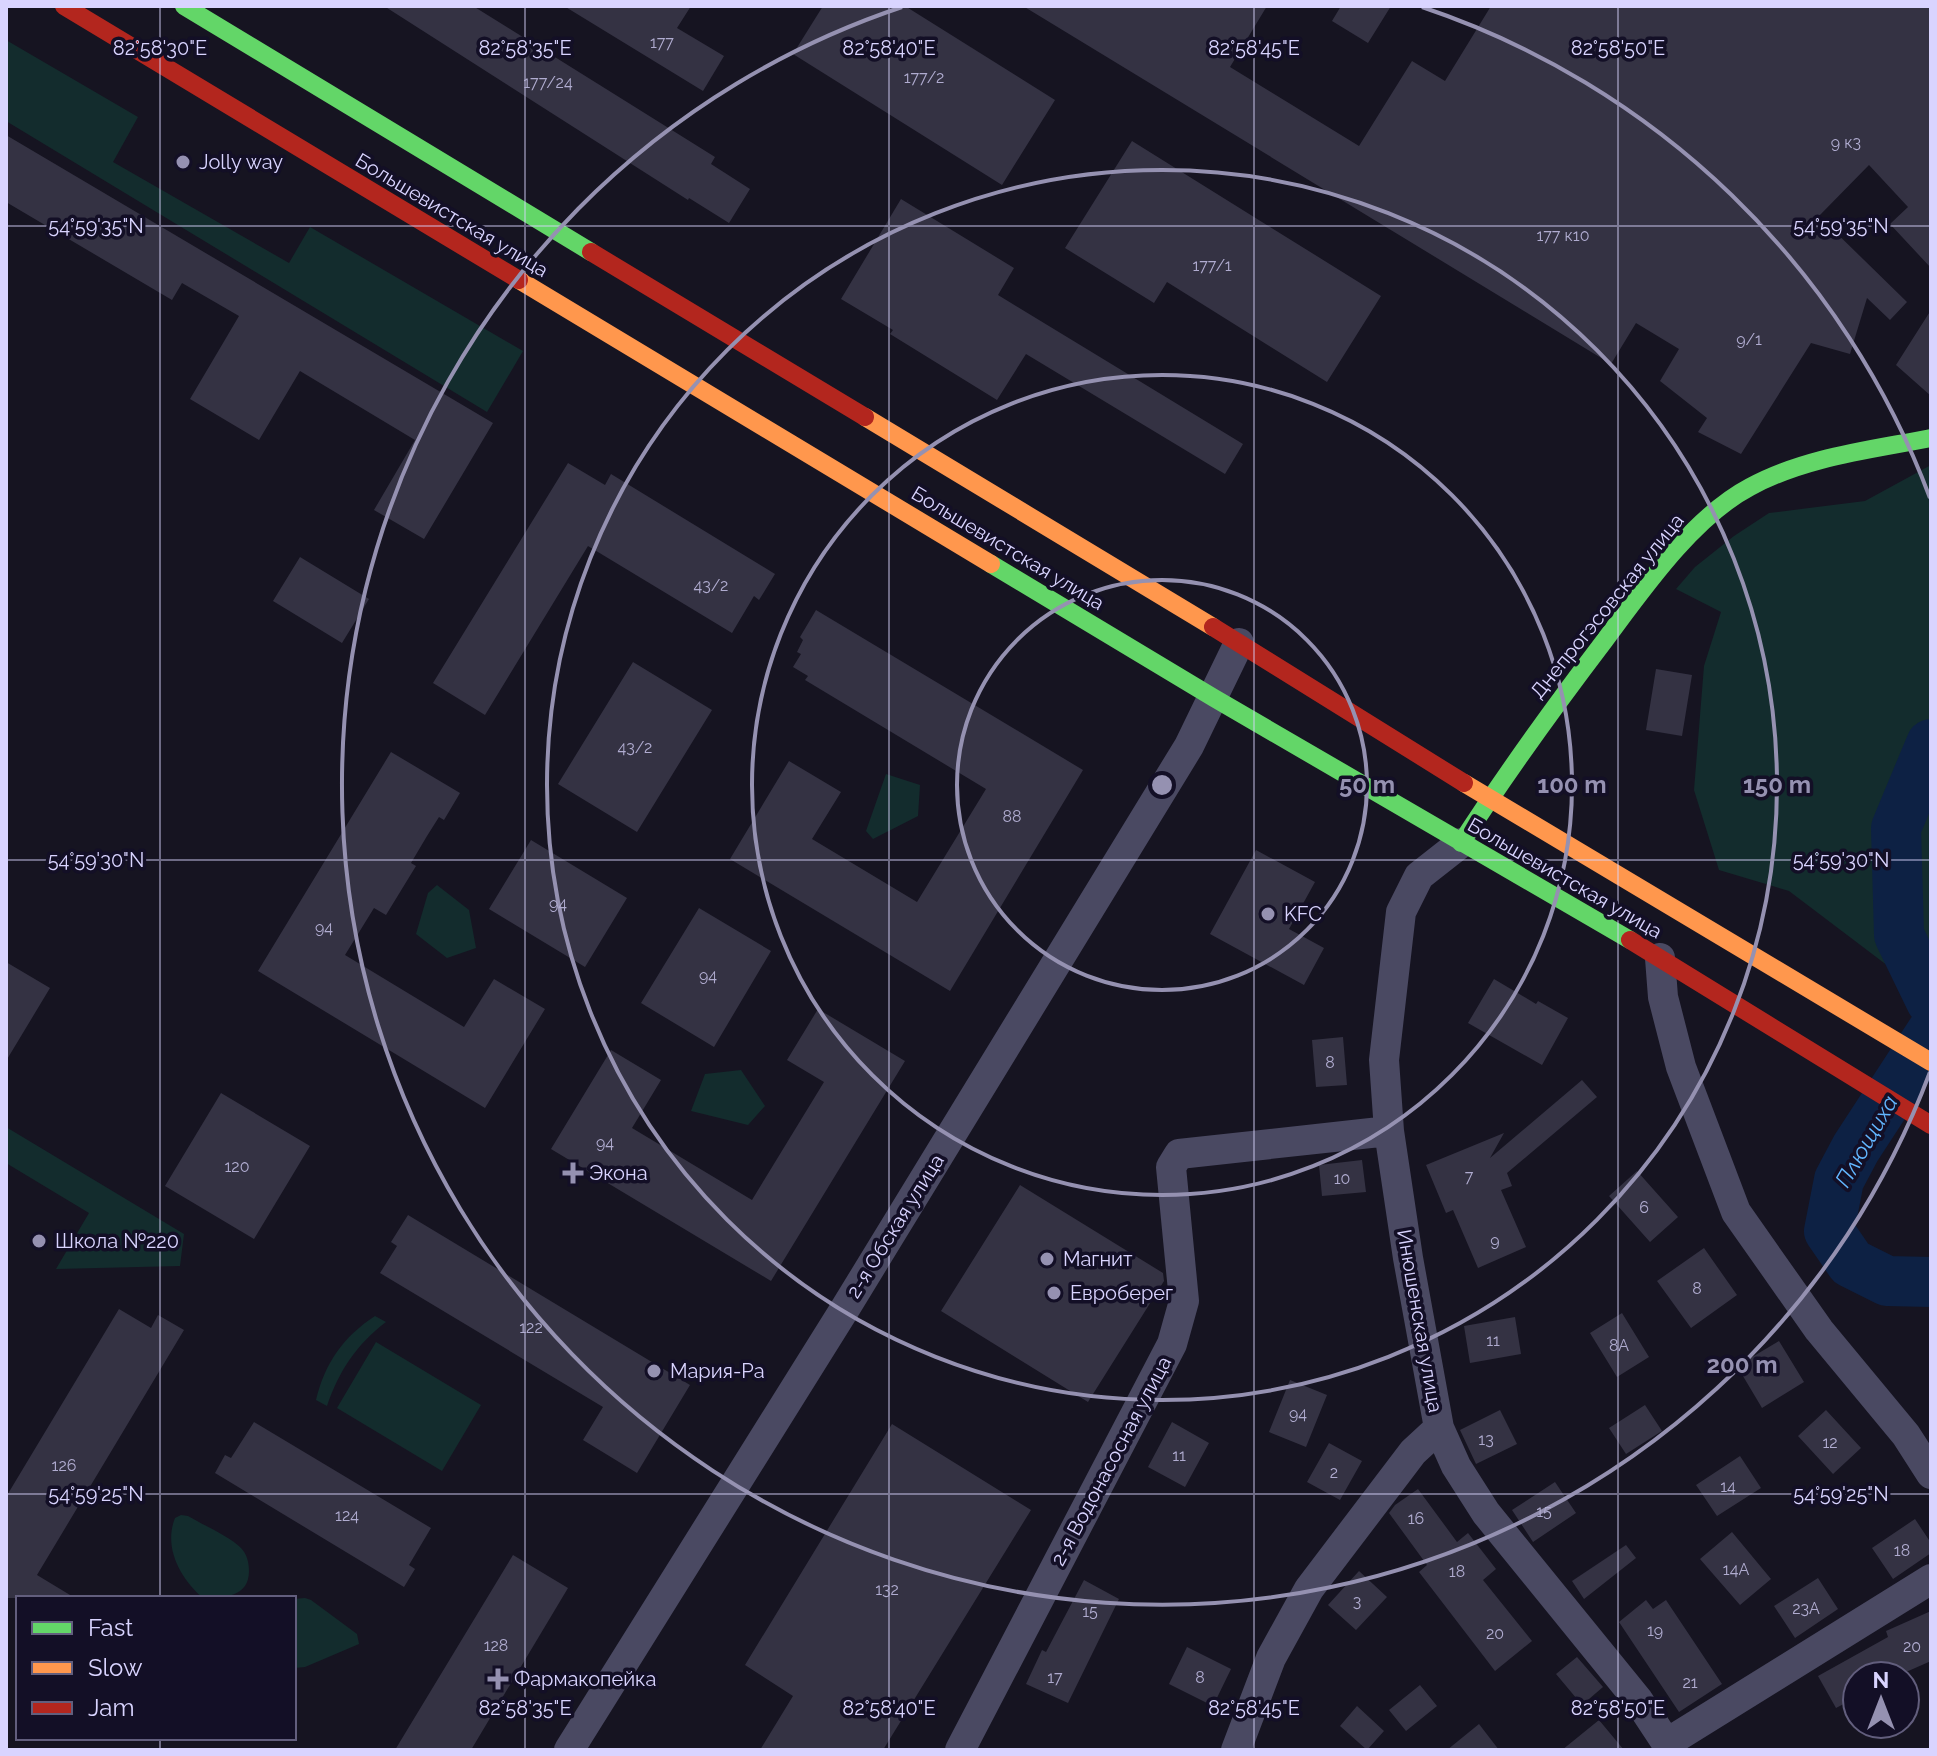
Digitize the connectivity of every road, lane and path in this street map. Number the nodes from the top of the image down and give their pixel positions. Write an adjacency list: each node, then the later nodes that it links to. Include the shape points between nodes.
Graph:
1 (64, 6): 5 (main road, Большевистская улица)
2 (184, 6): 4 (main road, Большевистская улица)
3 (1931, 438): 6 (main road, Днепрогэсовская улица, via 1785,470 1747,488 1693,530 1631,605)
4 (1239, 643): 5 (street, 2-я Обская улица); 6 (main road, Большевистская улица)
5 (1214, 698): 7 (main road, Большевистская улица); 16 (street, 2-я Обская улица, via 942,1151)
6 (1490, 799): 7 (main road, Днепрогэсовская улица); 9 (main road, Большевистская улица)
7 (1461, 843): 8 (main road, Большевистская улица); 11 (street, Инюшенская улица, via 1419,876 1401,912 1384,1060)
8 (1660, 958): 10 (main road, Большевистская улица); 13 (street, via 1663,997 1681,1067 1736,1212)
9 (1931, 1062)
10 (1923, 1120)
11 (1389, 1131): 12 (street, Инюшенская улица); 17 (street, 2-я Водонасосная улица, via 1179,1154 1171,1167 1184,1301 1172,1344)
12 (1439, 1428): 15 (street, Инюшенская улица, via 1486,1513 1638,1700); 18 (street, via 1413,1452 1309,1589 1271,1658)
13 (1931, 1474)
14 (1931, 1579): 15 (street)
15 (1669, 1746)
16 (569, 1750)
17 (960, 1750)
18 (1236, 1750)

